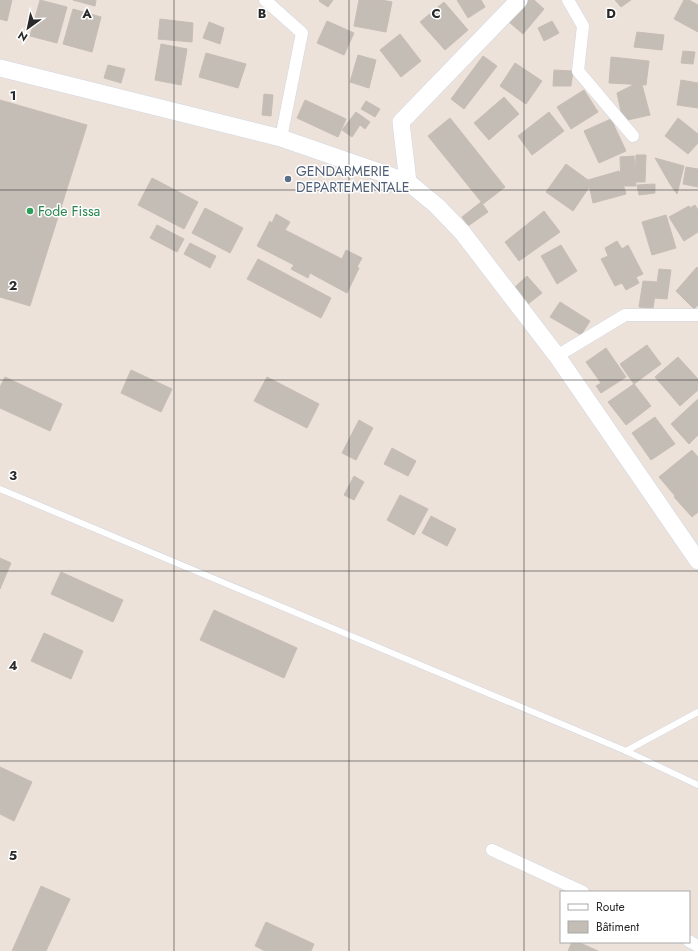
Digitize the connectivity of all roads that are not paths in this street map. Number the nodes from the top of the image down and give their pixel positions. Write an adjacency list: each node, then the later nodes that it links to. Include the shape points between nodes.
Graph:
1 (265, 0): 6 (street, via 302,33)
2 (519, 0): 7 (main road, via 401,122)
3 (568, 0): 5 (street, via 583,26 578,71)
4 (0, 68): 6 (main road)
5 (633, 136)
6 (281, 138): 7 (main road)
7 (408, 182): 9 (main road, via 437,206 462,232)
8 (698, 315): 9 (street, via 625,315)
9 (557, 356): 11 (main road)
10 (0, 489): 13 (lane)
11 (698, 561)
12 (698, 712): 13 (lane)
13 (626, 751): 14 (lane)
14 (698, 785)
15 (492, 850): 16 (street)
16 (581, 891)

